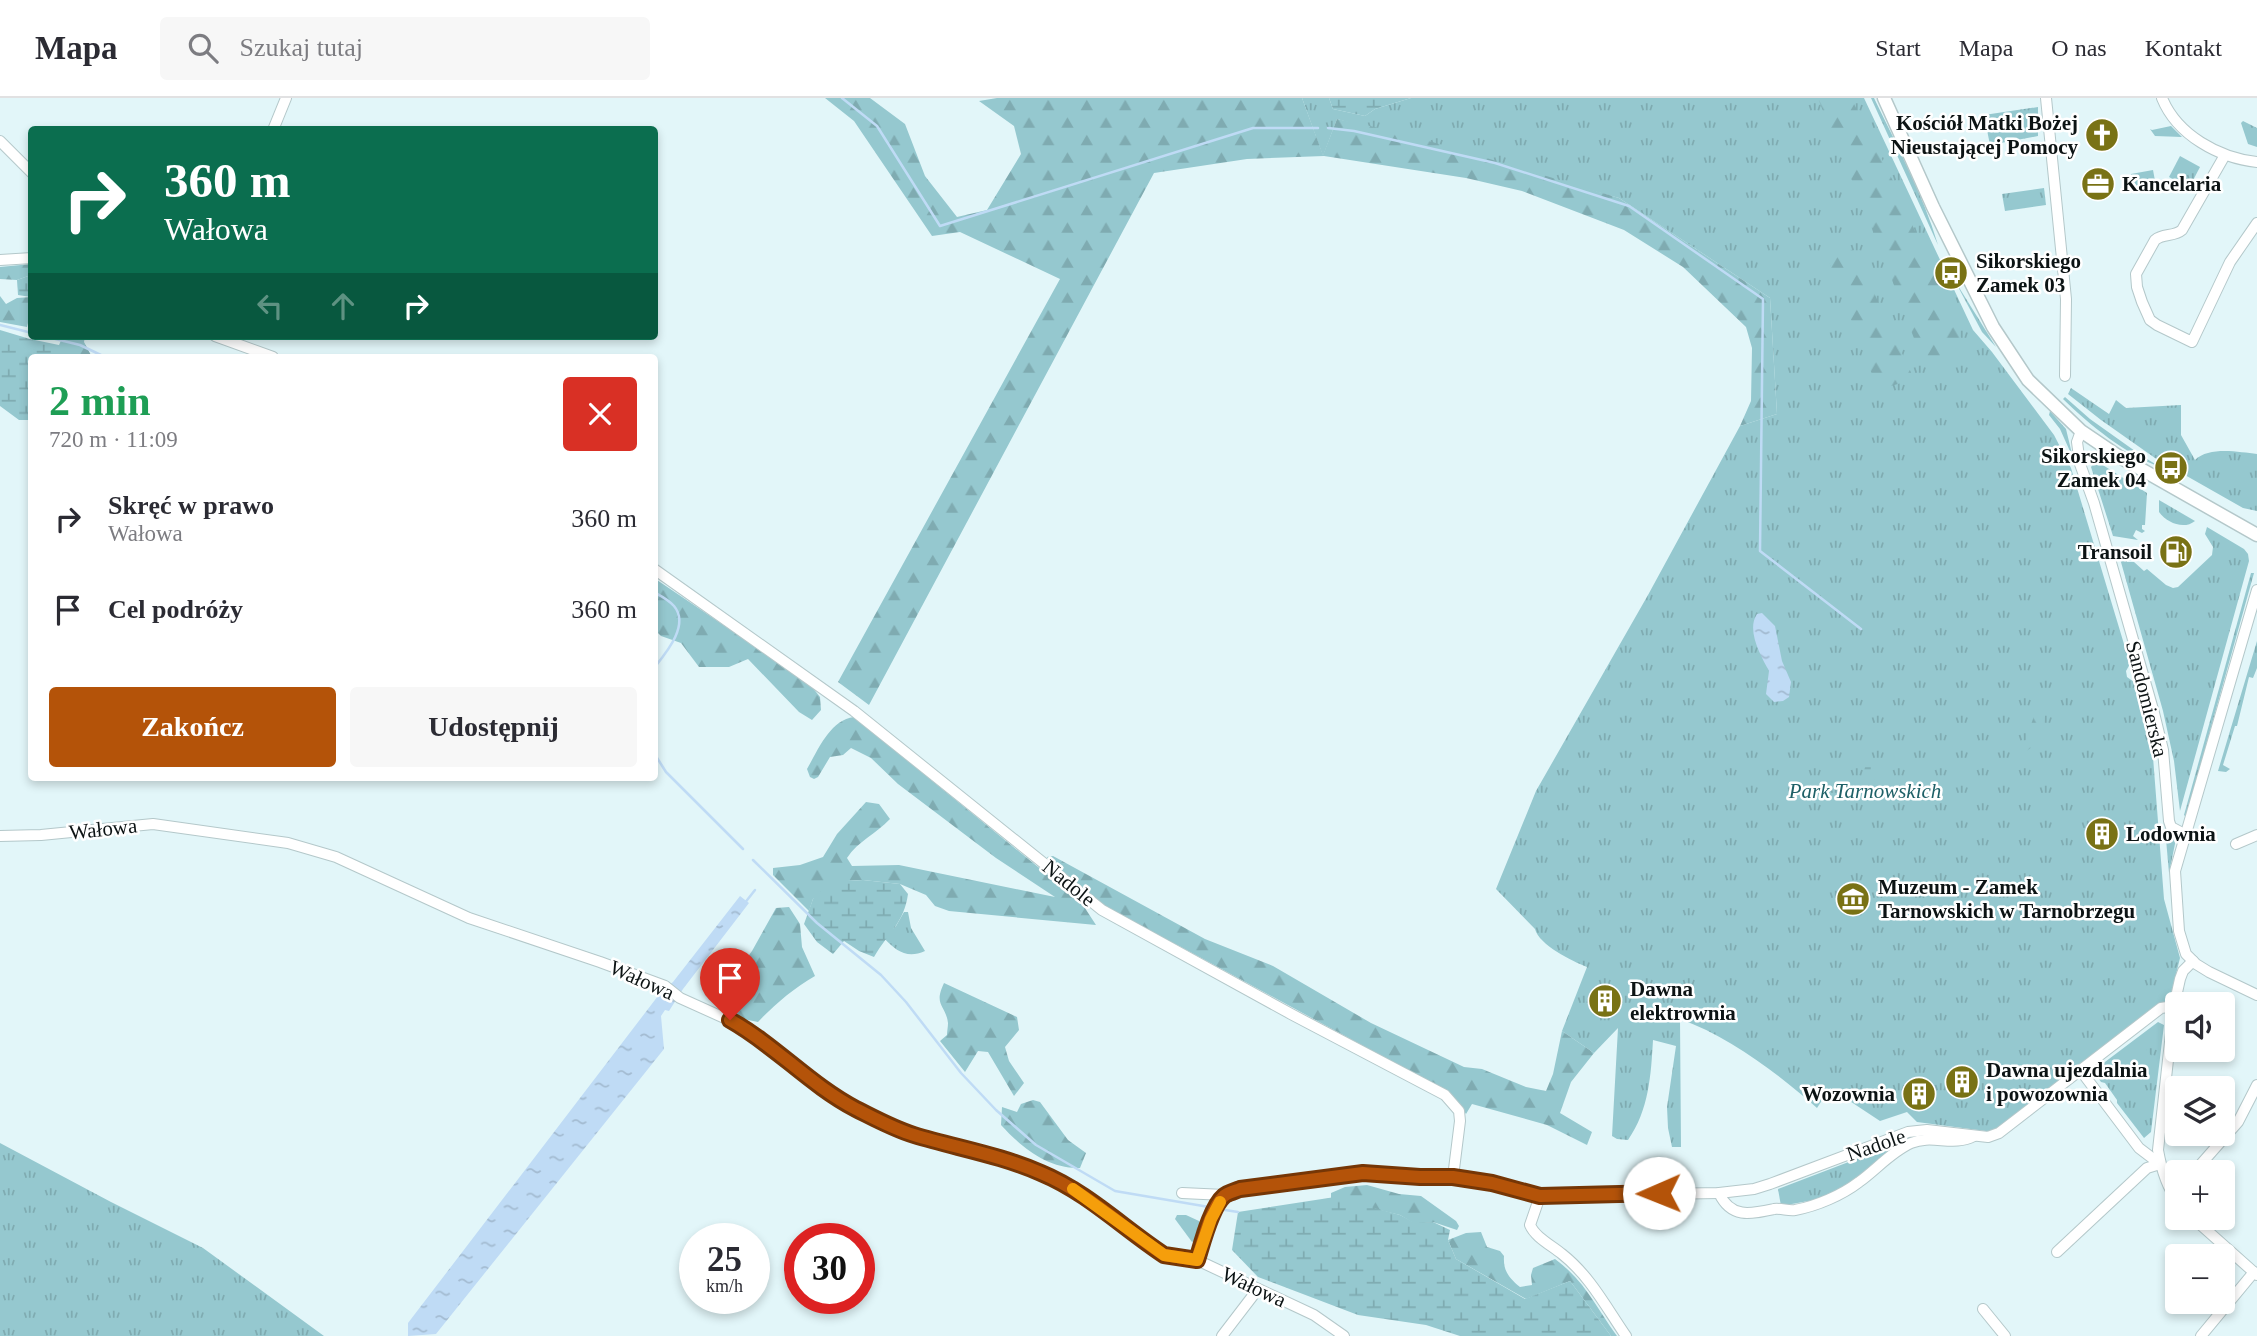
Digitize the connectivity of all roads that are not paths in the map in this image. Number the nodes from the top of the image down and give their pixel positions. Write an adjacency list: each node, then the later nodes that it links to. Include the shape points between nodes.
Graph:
1 (286, 98): 5 (street)
2 (1884, 98): 16 (street, via 1993,327 2028,380)
3 (2046, 98): 15 (street, via 2066,299)
4 (2162, 98): 7 (street, via 2191,136)
5 (275, 126)
6 (0, 141): 9 (street)
7 (2225, 155): 8 (street); 10 (street, via 2182,230 2159,236 2136,274 2150,320 2192,342 2230,262)
8 (2257, 162)
9 (28, 169)
10 (2257, 223)
11 (28, 258): 12 (street)
12 (0, 260)
13 (226, 340): 14 (street)
14 (265, 354)
15 (2065, 376)
16 (2081, 431): 17 (street); 20 (street, Sandomierska, via 2077,447 2160,738 2169,821)
17 (2257, 535)
18 (658, 572): 35 (street, Nadole, via 854,711 1102,910 1445,1095 1459,1111 1460,1121)
19 (2257, 590): 20 (street)
20 (2186, 835): 24 (street, via 2175,871 2179,931)
21 (2257, 835): 23 (street)
22 (0, 836): 42 (street, Wałowa, via 153,824 288,843 349,862 469,918 665,986 680,998 740,1025 853,1107 912,1134 1044,1174 1082,1195 1164,1255)
23 (2236, 844)
24 (2193, 961): 25 (street, via 2183,971); 26 (street)
25 (2177, 992)
26 (2257, 995)
27 (2165, 1007): 29 (street, Nadole)
28 (2168, 1062): 33 (street)
29 (2081, 1071): 31 (street, Nadole, via 1999,1133); 33 (street, via 2139,1147)
30 (2257, 1085): 32 (street, via 2238,1122)
31 (1974, 1136): 36 (street, Nadole, via 1908,1132 1770,1184); 36 (street, via 1952,1143 1913,1142 1842,1193 1793,1210 1737,1212 1724,1204)
32 (2205, 1160)
33 (2160, 1164): 34 (street); 41 (street, via 2147,1168)
34 (2165, 1174)
35 (1453, 1177): 38 (street, Nadole, via 1363,1173); 39 (street, Nadole)
36 (1719, 1193): 39 (street, Nadole)
37 (1182, 1194): 38 (street, Nadole)
38 (1224, 1195): 42 (street)
39 (1540, 1196): 48 (street, via 1532,1231 1593,1284)
40 (2206, 1230): 43 (street)
41 (2057, 1252)
42 (1197, 1260): 44 (street, Wałowa)
43 (2255, 1274): 50 (street)
44 (1258, 1289): 46 (street); 47 (street, Wałowa, via 1314,1315)
45 (1983, 1309): 49 (street)
46 (1222, 1336)
47 (1344, 1336)
48 (1626, 1336)
49 (2005, 1336)
50 (2202, 1336)

